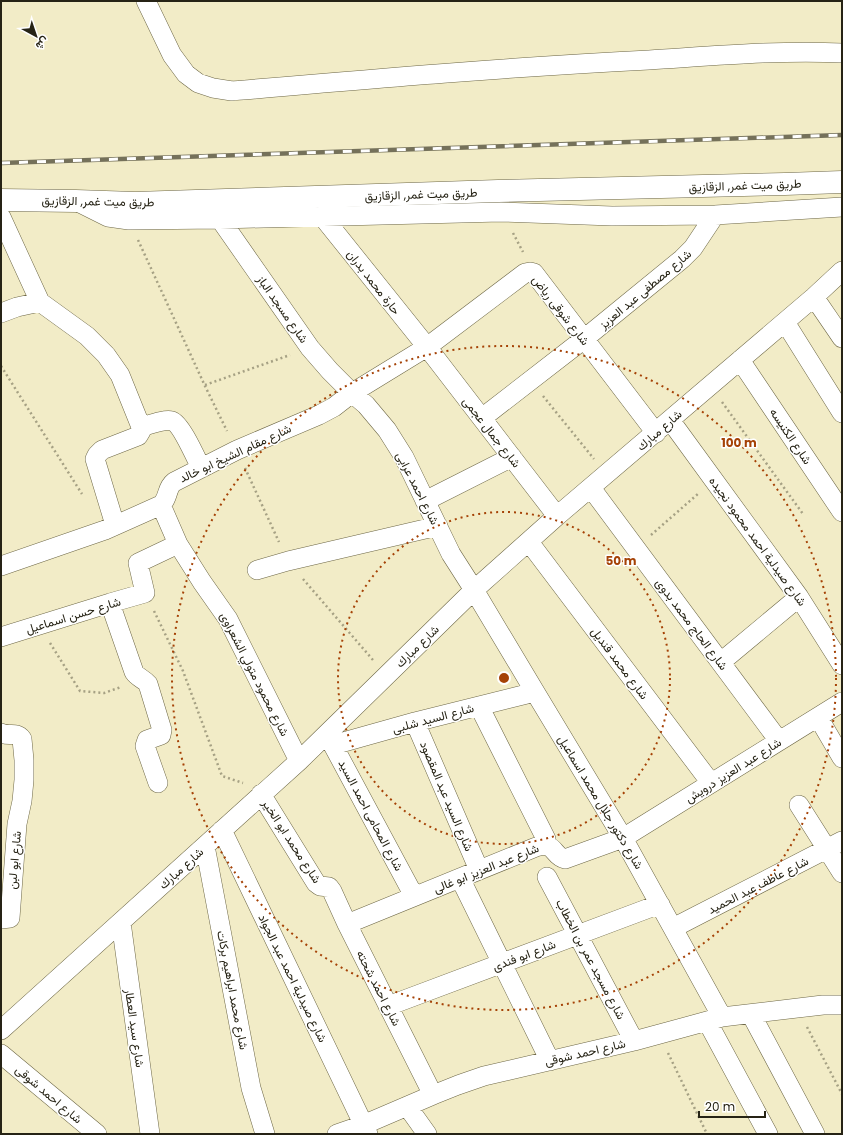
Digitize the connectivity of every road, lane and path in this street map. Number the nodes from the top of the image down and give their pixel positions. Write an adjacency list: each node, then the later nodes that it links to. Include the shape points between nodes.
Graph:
1 (146, 1): 2 (street, via 172,55 186,74 198,83 232,91 609,62 790,52)
2 (842, 53)
3 (842, 182): 6 (highway, طريق ميت غمر, الزقازيق, via 498,191)
4 (1, 200): 6 (highway, طريق ميت غمر, الزقازيق, via 76,201)
5 (842, 207): 8 (street)
6 (132, 211): 11 (street); 25 (path)
7 (501, 212): 8 (street, via 612,216); 9 (street); 13 (path)
8 (715, 215): 19 (street, شارع مصطفى عبد العزيز, via 693,248 682,259)
9 (322, 216): 11 (street); 20 (street, حارة محمد بدران)
10 (1, 217): 15 (street)
11 (220, 219): 21 (street, شارع مسجد الباز)
12 (842, 272): 14 (street, شارع مبارك)
13 (534, 273): 19 (street, شارع شوقى رياض); 20 (street, شارع شوقى رياض, via 525,273)
14 (814, 297): 17 (street, شارع مبارك); 18 (street)
15 (40, 302): 16 (street); 31 (street, via 87,336 106,355 120,375)
16 (1, 313)
17 (785, 322): 22 (street, شارع مبارك); 28 (street)
18 (842, 338)
19 (584, 339): 24 (street, شارع مصطفى عبد العزيز); 32 (street, شارع شوقى رياض)
20 (426, 347): 27 (street, شارع مقام الشيخ ابو خالد); 29 (street, شارع جمال عجمى)
21 (310, 348): 25 (path); 27 (street, شارع مسجد الباز)
22 (740, 360): 26 (street, شارع مبارك); 42 (street, شارع الكنيسه)
23 (1, 366): 39 (path)
24 (531, 381): 29 (street, شارع مصطفى عبد العزيز); 36 (path)
25 (205, 386): 33 (path)
26 (710, 386): 30 (street, شارع مبارك); 43 (path)
27 (352, 393): 33 (street, شارع مقام الشيخ ابو خالد, via 319,415); 40 (street, شارع احمد عرابى, via 386,430 404,457)
28 (842, 413)
29 (482, 418): 34 (street, شارع جمال عجمى)
30 (670, 420): 32 (street, شارع مبارك); 37 (street, شارع صيدلية احمد محمود نجيده)
31 (141, 427): 35 (street, via 170,420 175,423); 45 (street, via 138,436 102,450 95,459)
32 (656, 433): 36 (street, شارع مبارك)
33 (237, 450): 35 (street, شارع مقام الشيخ ابو خالد); 50 (path)
34 (512, 457): 40 (street); 44 (street, شارع جمال عجمى)
35 (201, 468): 41 (street, شارع مقام الشيخ ابو خالد, via 170,484 166,499)
36 (607, 475): 38 (street, شارع مبارك)
37 (714, 480): 49 (path); 55 (street, شارع صيدلية احمد محمود نجيده)
38 (591, 488): 44 (street, شارع مبارك); 49 (street, شارع الحاج محمد بدوى)
39 (84, 497)
40 (425, 501): 46 (street, شارع احمد عرابى)
41 (161, 505): 45 (street); 48 (street, شارع محمود متولي الشعراوى)
42 (842, 512)
43 (803, 514)
44 (557, 516): 47 (street, شارع مبارك)
45 (115, 525): 51 (street)
46 (438, 526): 50 (street); 53 (street, شارع احمد عرابى, via 451,554)
47 (529, 542): 53 (street, شارع مبارك); 74 (street, شارع محمد قنديل)
48 (178, 544): 54 (street, via 138,563); 72 (street, شارع محمود متولي الشعراوى, via 228,619)
49 (636, 548): 59 (street, شارع الحاج محمد بدوى)
50 (288, 561): 52 (street); 61 (path)
51 (1, 566)
52 (257, 570)
53 (474, 590): 61 (street, شارع مبارك); 63 (street, شارع دكتور جلال محمد اسماعيل)
54 (146, 593): 56 (street, شارع حسن اسماعيل); 75 (path, via 183,671 222,776)
55 (799, 597): 59 (street); 60 (street, شارع صيدلية احمد محمود نجيده)
56 (110, 603): 57 (street, شارع حسن اسماعيل); 62 (street, via 134,672)
57 (39, 625): 58 (street, شارع حسن اسماعيل); 62 (path, via 80,691 104,694)
58 (1, 637)
59 (721, 662): 70 (street, شارع الحاج محمد بدوى)
60 (842, 665)
61 (387, 676): 69 (street, شارع مبارك)
62 (142, 680): 73 (street, via 148,684 162,730 161,735 147,740 145,746)
63 (535, 692): 65 (street, شارع السيد شلبى); 78 (street, شارع دكتور جلال محمد اسماعيل)
64 (842, 702): 66 (street, شارع عبد العزيز درويش)
65 (480, 706): 67 (street, شارع السيد شلبى); 79 (street, via 546,839)
66 (818, 717): 70 (street, شارع عبد العزيز درويش); 71 (street)
67 (415, 722): 69 (street, شارع السيد شلبى); 82 (street, شارع السيد عبد المقصود)
68 (1, 733): 89 (street, شارع ابو لبن, via 18,735 22,739 24,760 10,918)
69 (330, 740): 72 (street, شارع مبارك); 87 (street, شارع المحامى احمد السيد)
70 (779, 741): 74 (street, شارع عبد العزيز درويش)
71 (842, 758)
72 (299, 761): 75 (street, شارع مبارك)
73 (158, 782)
74 (711, 783): 78 (street, شارع عبد العزيز درويش)
75 (264, 792): 77 (street, شارع مبارك); 86 (street, شارع محمد ابو الخير, via 316,883)
76 (799, 804): 80 (street)
77 (222, 830): 81 (street, شارع مبارك); 108 (street, شارع صيدلية احمد عبد الجواد)
78 (623, 838): 79 (street, شارع عبد العزيز ابو غالى, via 565,859); 88 (street, شارع دكتور جلال محمد اسماعيل)
79 (544, 844): 82 (street, شارع عبد العزيز ابو غالى)
80 (835, 845): 83 (street); 92 (street, شارع عاطف عبد الحميد)
81 (205, 846): 90 (street, شارع مبارك); 111 (street, شارع محمد ابراهيم بركات, via 251,1088)
82 (479, 870): 85 (street, شارع عبد العزيز ابو غالى)
83 (842, 873)
84 (547, 877): 93 (street, شارع مسجد عمر بن الخطاب)
85 (460, 878): 87 (street, شارع عبد العزيز ابو غالى); 94 (street)
86 (322, 887): 91 (street, شارع احمد شحته, via 331,889)
87 (414, 896): 91 (street, شارع عبد العزيز ابو غالى)
88 (660, 904): 92 (street, شارع دكتور جلال محمد اسماعيل); 93 (street, شارع ابو فندى)
89 (5, 919)
90 (121, 922): 100 (street, شارع مبارك); 110 (street, شارع سيد العطار)
91 (347, 924): 96 (street, شارع احمد شحته)
92 (673, 928): 99 (street, شارع دكتور جلال محمد اسماعيل)
93 (578, 934): 94 (street, شارع ابو فندى); 102 (street, شارع مسجد عمر بن الخطاب)
94 (503, 963): 96 (street, شارع ابو فندى); 104 (street)
95 (842, 1005): 97 (street, شارع احمد شوقى)
96 (388, 1006): 106 (street, شارع احمد شحته)
97 (797, 1008): 98 (street, شارع احمد شوقى); 105 (path)
98 (751, 1014): 99 (street, شارع احمد شوقى); 116 (street)
99 (715, 1019): 101 (street, شارع احمد شوقى); 115 (street, شارع دكتور جلال محمد اسماعيل)
100 (1, 1030)
101 (658, 1034): 102 (street, شارع احمد شوقى); 114 (path)
102 (634, 1041): 104 (street, شارع احمد شوقى)
103 (1, 1054): 109 (street, شارع احمد شوقى)
104 (550, 1061): 106 (street, شارع احمد شوقى, via 484,1076)
105 (842, 1094)
106 (433, 1095): 107 (street, شارع احمد شوقى)
107 (407, 1106): 108 (street, شارع احمد شوقى); 113 (street)
108 (366, 1129): 112 (street, شارع احمد شوقى)
109 (97, 1134)
110 (150, 1134)
111 (265, 1134)
112 (337, 1134)
113 (427, 1134)
114 (707, 1134)
115 (768, 1134)
116 (815, 1134)

